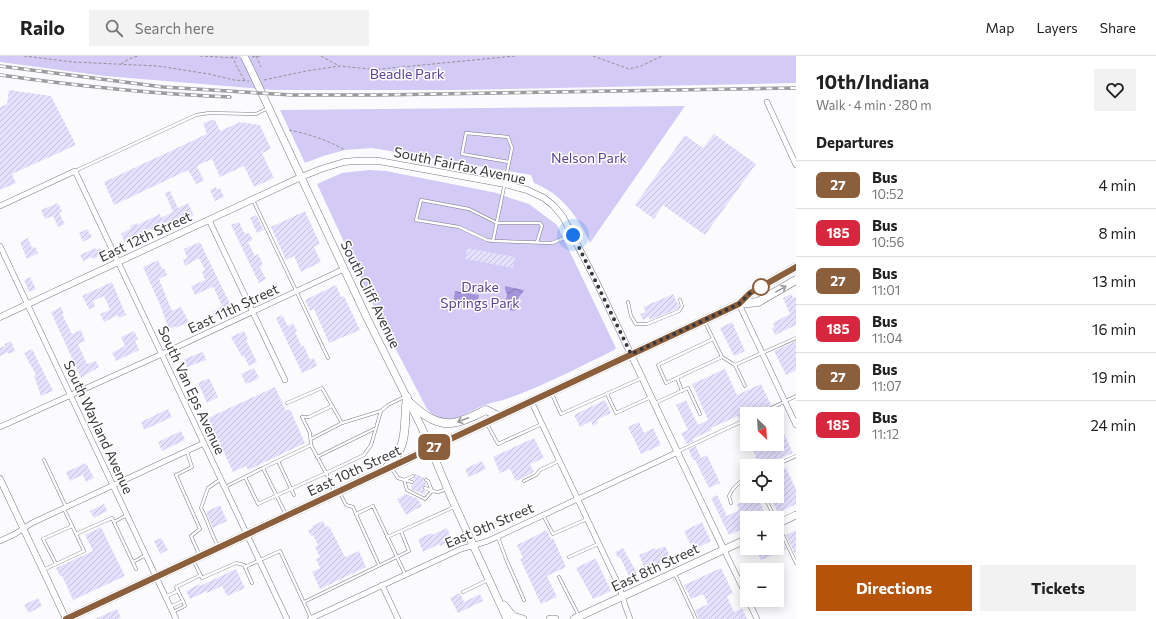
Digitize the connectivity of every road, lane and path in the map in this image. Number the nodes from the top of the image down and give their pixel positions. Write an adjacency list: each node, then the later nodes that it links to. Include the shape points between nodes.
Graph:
1 (24, 56): 12 (path)
2 (138, 56): 12 (path, via 129,58)
3 (200, 56): 11 (path)
4 (232, 56): 16 (path, bridge)
5 (256, 56): 14 (path, bridge)
6 (260, 56): 11 (path)
7 (321, 56): 13 (path)
8 (515, 56): 13 (path, via 381,69)
9 (593, 56): 10 (path, via 629,68 641,66)
10 (662, 56)
11 (245, 57): 15 (main road, South Cliff Avenue, bridge)
12 (121, 65): 16 (path, via 158,66)
13 (340, 66): 15 (path)
14 (261, 67)
15 (256, 81): 16 (path); 18 (main road, South Cliff Avenue)
16 (245, 82)
17 (767, 102): 22 (street)
18 (269, 108): 23 (lane, via 256,114 196,115); 24 (main road, South Cliff Avenue)
19 (289, 130): 20 (path, via 314,136)
20 (344, 150)
21 (509, 162): 21 (lane, via 512,148 508,137 466,133 462,154); 25 (lane)
22 (796, 164)
23 (76, 171): 27 (street); 34 (street, South Van Eps Avenue)
24 (301, 178): 25 (street, South Fairfax Avenue, via 344,162 373,161); 26 (street, East 12th Street); 36 (main road, South Cliff Avenue)
25 (505, 184): 29 (lane); 30 (street, South Fairfax Avenue, via 544,198 554,206)
26 (253, 200): 28 (street, East 12th Street); 38 (lane)
27 (0, 206)
28 (210, 220): 34 (street, East 12th Street); 43 (street)
29 (496, 223): 31 (lane); 31 (lane, via 469,209 421,200 416,220 459,227); 32 (lane, via 540,223 542,226)
30 (573, 235): 32 (lane, via 559,242); 50 (street, South Fairfax Avenue)
31 (493, 241): 32 (lane)
32 (537, 242)
33 (0, 246): 41 (street, South Wayland Avenue)
34 (118, 262): 41 (street, East 12th Street); 49 (street, South Van Eps Avenue)
35 (796, 267): 42 (main road, East 10th Street, via 750,293)
36 (344, 269): 38 (street, East 11th Street); 63 (main road, South Cliff Avenue)
37 (796, 280): 42 (main road, East 10th Street, one-way to 37, via 758,302)
38 (296, 291): 43 (street, East 11th Street); 52 (lane)
39 (680, 300): 40 (lane, via 682,306 678,311 647,324 636,324)
40 (628, 302)
41 (28, 304): 44 (street, East 12th Street); 60 (street, South Wayland Avenue)
42 (739, 304): 45 (main road, East 10th Street); 48 (street)
43 (253, 311): 49 (street, East 11th Street); 56 (street)
44 (0, 317)
45 (704, 320): 47 (lane); 50 (main road, East 10th Street)
46 (796, 338): 48 (lane)
47 (713, 339): 51 (lane); 55 (lane, via 658,365 666,383)
48 (762, 353): 53 (lane); 66 (street)
49 (162, 354): 60 (street, East 11th Street); 81 (street, South Van Eps Avenue)
50 (631, 354): 54 (street, South Fairfax Avenue); 58 (main road, East 10th Street)
51 (722, 357): 53 (lane); 55 (lane)
52 (328, 358)
53 (735, 365): 57 (lane)
54 (642, 378): 61 (lane); 64 (street, South Fairfax Avenue)
55 (677, 378): 59 (lane)
56 (284, 380)
57 (745, 386)
58 (551, 391): 61 (lane, via 561,414); 65 (main road, East 10th Street)
59 (682, 391): 64 (lane); 71 (lane, via 688,388)
60 (71, 394): 78 (street, East 11th Street); 104 (street, South Wayland Avenue)
61 (607, 394): 64 (lane, via 616,413)
62 (796, 396): 66 (lane)
63 (408, 399): 70 (lane, via 388,406); 72 (main road, one-way to 63, via 486,410 457,422 439,422 427,416); 83 (main road, South Cliff Avenue); 93 (main road, via 404,414 404,438 397,456)
64 (653, 400): 85 (street, South Fairfax Avenue)
65 (531, 401): 72 (main road, East 10th Street); 76 (street)
66 (785, 402): 69 (lane); 77 (street)
67 (287, 403): 68 (lane, via 322,388)
68 (332, 406): 75 (lane); 80 (lane, via 309,417 302,417)
69 (774, 407)
70 (382, 411): 75 (lane); 79 (lane)
71 (700, 414)
72 (498, 416): 73 (main road, East 10th Street)
73 (486, 422): 76 (lane, via 498,444); 83 (main road, East 10th Street)
74 (740, 422): 85 (lane)
75 (342, 423): 80 (lane)
76 (542, 424): 90 (street)
77 (796, 425)
78 (0, 427)
79 (375, 429): 87 (lane); 94 (lane, via 364,454)
80 (311, 439): 82 (lane)
81 (204, 443): 84 (street); 97 (street, South Van Eps Avenue)
82 (312, 445): 87 (lane); 89 (lane)
83 (431, 448): 93 (main road, East 10th Street); 108 (main road, South Cliff Avenue)
84 (187, 451): 104 (street); 142 (lane, via 192,467 176,475 200,529 191,536)
85 (678, 452): 113 (street, East 9th Street); 138 (street, South Fairfax Avenue)
86 (796, 456): 91 (lane)
87 (317, 457): 94 (lane)
88 (44, 460): 116 (lane)
89 (278, 461): 92 (lane); 107 (lane)
90 (559, 461): 101 (lane); 113 (street)
91 (784, 461)
92 (263, 468): 96 (lane); 111 (lane)
93 (388, 468): 99 (lane); 110 (main road, East 10th Street)
94 (326, 473): 107 (lane); 110 (lane)
95 (413, 476): 99 (lane)
96 (244, 477): 105 (lane); 111 (lane, via 258,504)
97 (221, 478): 105 (street, South Van Eps Avenue); 137 (lane, via 208,488 201,508)
98 (0, 479): 126 (street)
99 (404, 480): 102 (lane); 109 (lane, via 407,490 425,499)
100 (426, 480): 109 (lane)
101 (524, 481)
102 (412, 482)
103 (740, 482): 114 (lane, via 731,490)
104 (114, 485): 116 (street); 118 (street, South Wayland Avenue)
105 (225, 487): 129 (street, South Van Eps Avenue)
106 (425, 488): 109 (lane)
107 (291, 489): 111 (lane); 112 (lane)
108 (448, 489): 109 (lane); 115 (main road, South Cliff Avenue)
109 (432, 491)
110 (337, 492): 117 (lane, via 346,505 353,507); 120 (main road, East 10th Street)
111 (276, 495): 120 (lane)
112 (294, 496)
113 (578, 499): 119 (street, East 9th Street); 122 (street)
114 (731, 503)
115 (455, 506): 127 (lane); 136 (main road, South Cliff Avenue)
116 (65, 508): 125 (lane); 126 (street)
117 (356, 514): 131 (lane, via 373,506); 147 (lane)
118 (128, 515): 124 (lane); 139 (street, South Wayland Avenue)
119 (543, 515): 122 (lane, via 553,534); 130 (street, East 9th Street)
120 (286, 516): 129 (main road, East 10th Street)
121 (796, 516): 123 (main road)
122 (587, 519): 135 (street)
123 (784, 520)
124 (114, 522): 128 (lane, via 112,518); 144 (lane)
125 (72, 526): 128 (lane); 146 (lane, via 43,540)
126 (23, 529): 133 (street); 150 (street)
127 (401, 531): 131 (lane); 140 (lane, via 409,551)
128 (76, 534): 146 (lane, via 84,551)
129 (247, 534): 137 (main road, East 10th Street); 143 (street, South Van Eps Avenue)
130 (498, 536): 136 (street, East 9th Street); 165 (lane)
131 (388, 537): 140 (lane)
132 (784, 537): 145 (lane)
133 (0, 540)
134 (740, 542): 138 (main road, East 8th Street)
135 (599, 544): 141 (lane); 164 (street)
136 (473, 545): 152 (street, East 9th Street); 156 (main road, South Cliff Avenue)
137 (218, 547): 142 (main road, East 10th Street)
138 (724, 550): 151 (main road, East 8th Street); 158 (street)
139 (146, 555): 144 (lane); 154 (street, South Wayland Avenue)
140 (396, 557): 147 (lane); 152 (lane)
141 (569, 557)
142 (196, 558): 153 (lane); 154 (main road, East 10th Street)
143 (259, 560): 148 (lane); 167 (lane, via 280,551); 174 (street, South Van Eps Avenue)
144 (133, 562): 149 (lane)
145 (796, 563)
146 (56, 564): 150 (lane)
147 (379, 565): 167 (lane)
148 (245, 567): 153 (lane, via 236,563 202,578); 157 (lane)
149 (136, 569)
150 (43, 570): 172 (street)
151 (674, 573): 164 (main road, East 8th Street); 182 (lane)
152 (406, 574): 159 (street, East 9th Street)
153 (200, 575): 160 (lane, via 176,587)
154 (156, 576): 163 (street, South Wayland Avenue); 172 (main road, East 10th Street)
155 (559, 577): 171 (lane)
156 (489, 580): 161 (lane); 162 (main road, South Cliff Avenue)
157 (252, 583)
158 (740, 583)
159 (382, 585): 175 (street, East 9th Street); 176 (street)
160 (178, 591): 163 (lane); 166 (lane)
161 (463, 592)
162 (496, 594): 177 (main road); 178 (main road, via 513,616)
163 (165, 597): 168 (street, South Wayland Avenue)
164 (622, 597): 171 (main road, East 8th Street); 181 (street)
165 (524, 600)
166 (183, 601): 168 (lane); 170 (lane, via 185,606)
167 (304, 602): 175 (lane)
168 (170, 607): 170 (street, South Wayland Avenue)
169 (752, 607): 183 (street)
170 (173, 612): 173 (street, South Wayland Avenue)
171 (577, 618)
172 (66, 619)
173 (176, 619)
174 (287, 619)
175 (311, 619)
176 (398, 619)
177 (507, 619)
178 (523, 619)
179 (550, 619): 180 (main road)
180 (556, 619)
181 (630, 619)
182 (696, 619)
183 (757, 619)

